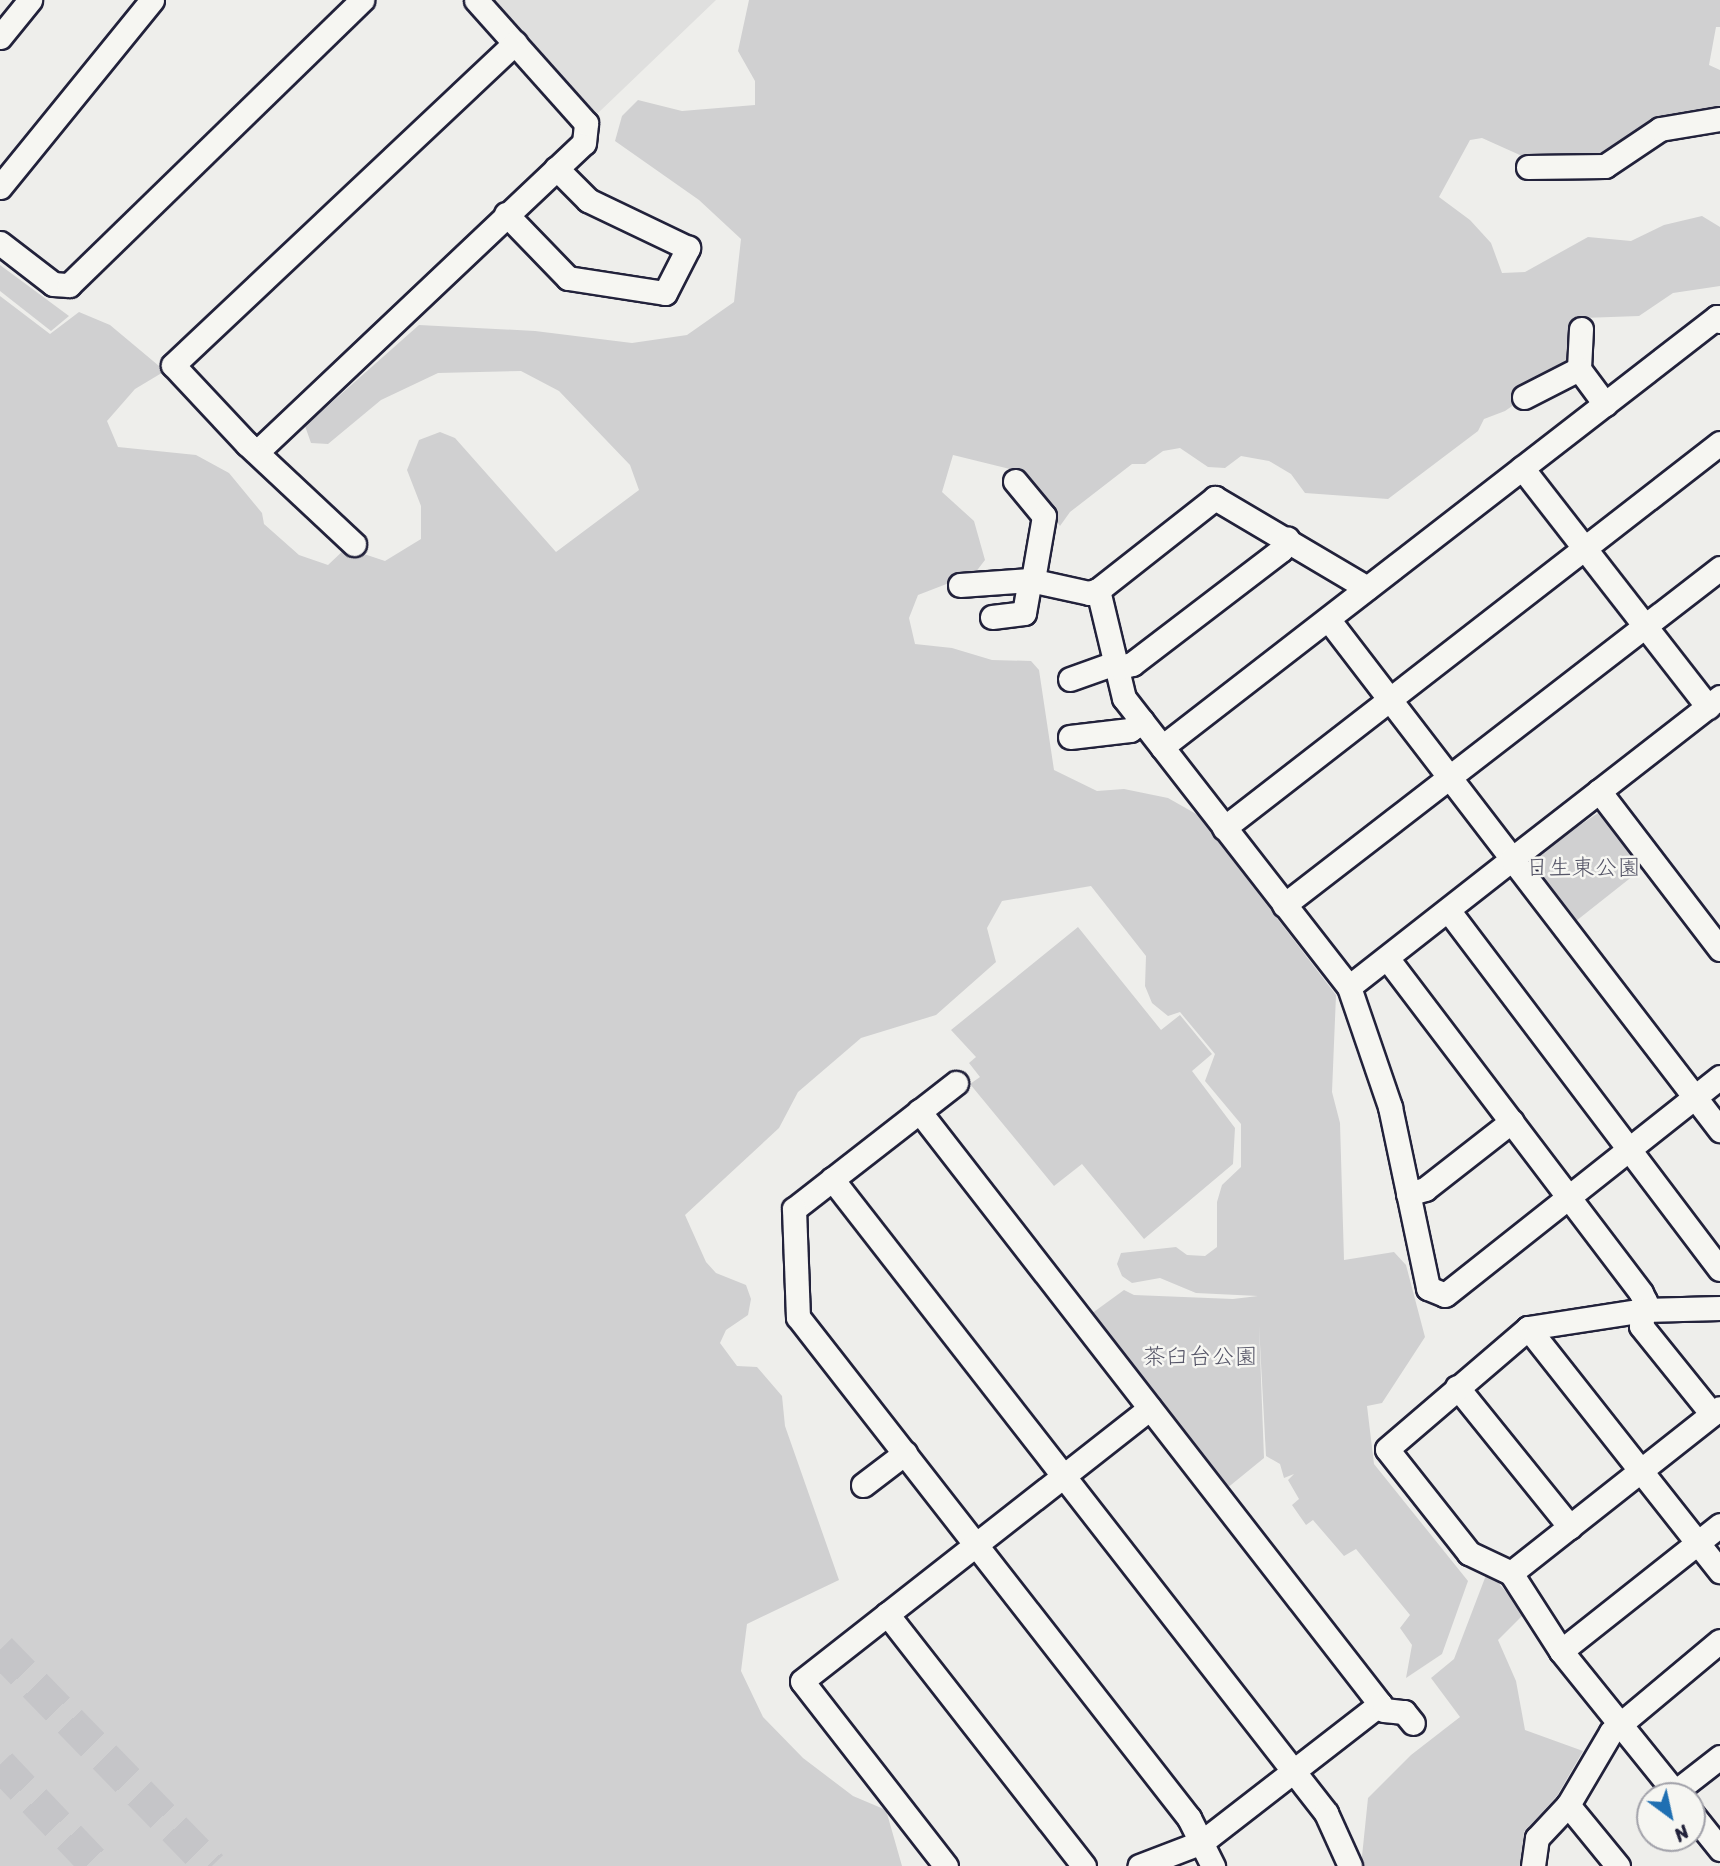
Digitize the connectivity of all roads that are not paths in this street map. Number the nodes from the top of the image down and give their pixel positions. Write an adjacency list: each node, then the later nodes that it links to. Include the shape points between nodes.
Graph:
1 (30, 0): 5 (street)
2 (152, 0): 10 (street)
3 (362, 0): 12 (street, via 69,285 53,284)
4 (476, 0): 6 (street)
5 (0, 37)
6 (515, 43): 9 (street, via 586,123 584,143); 19 (street, via 173,365)
7 (1720, 119): 8 (street, via 1660,129 1605,166)
8 (1528, 167)
9 (556, 168): 11 (street); 11 (street, via 588,200 688,248 665,293 568,278)
10 (0, 187)
11 (506, 214): 19 (street)
12 (0, 243)
13 (1720, 321): 17 (street, via 1717,317)
14 (1581, 329): 15 (street)
15 (1579, 369): 16 (street); 17 (street)
16 (1524, 397)
17 (1605, 404): 20 (street)
18 (1720, 443): 24 (street)
19 (257, 451): 23 (street)
20 (1522, 468): 24 (street); 28 (street)
21 (1015, 481): 26 (street, via 1044,516)
22 (1287, 539): 28 (street); 29 (street, via 1215,498); 33 (street, via 1281,550 1132,664)
23 (354, 544)
24 (1585, 548): 32 (street); 35 (street)
25 (1720, 568): 32 (street)
26 (1032, 580): 27 (street); 29 (street, via 1089,593); 30 (street, via 1031,615)
27 (960, 585)
28 (1367, 588): 31 (street)
29 (1098, 590): 33 (street)
30 (992, 617)
31 (1328, 619): 35 (street); 39 (street)
32 (1645, 626): 36 (street); 40 (street)
33 (1116, 666): 34 (street); 37 (street, via 1124,698)
34 (1070, 679)
35 (1389, 700): 40 (street); 42 (street)
36 (1714, 702): 41 (street)
37 (1142, 721): 38 (street, via 1130,730); 39 (street)
38 (1070, 737)
39 (1162, 747): 42 (street)
40 (1450, 778): 43 (street); 44 (street)
41 (1599, 791): 43 (street); 46 (street)
42 (1223, 828): 44 (street)
43 (1512, 859): 45 (street); 51 (street)
44 (1284, 905): 48 (street)
45 (1448, 910): 47 (street); 55 (street)
46 (1720, 949)
47 (1387, 958): 48 (street); 53 (street)
48 (1349, 987): 57 (street, via 1390,1107)
49 (1720, 1077): 51 (street)
50 (956, 1083): 52 (street)
51 (1697, 1099): 54 (street); 55 (street)
52 (919, 1111): 56 (street); 64 (street)
53 (1512, 1121): 57 (street, via 1425,1189); 58 (street)
54 (1720, 1130)
55 (1632, 1149): 58 (street); 59 (street)
56 (832, 1179): 66 (street, via 794,1209 799,1317); 68 (street)
57 (1408, 1194): 58 (street, via 1428,1288 1445,1295)
58 (1571, 1197): 61 (street, via 1642,1293)
59 (1720, 1269)
60 (1720, 1308): 61 (street)
61 (1644, 1310): 62 (street); 65 (street, via 1641,1326)
62 (1528, 1328): 63 (street); 67 (street)
63 (1457, 1387): 71 (street); 75 (street, via 1387,1449 1469,1553)
64 (1150, 1408): 68 (street); 79 (street)
65 (1716, 1411): 67 (street)
66 (905, 1453): 69 (street); 73 (street)
67 (1641, 1471): 71 (street); 72 (street)
68 (1065, 1476): 73 (street); 83 (street)
69 (863, 1485)
70 (1720, 1525): 72 (street)
71 (1570, 1527): 75 (street)
72 (1698, 1543): 74 (street); 78 (street)
73 (976, 1545): 76 (street); 88 (street, via 1189,1818)
74 (1720, 1571)
75 (1511, 1573): 78 (street)
76 (887, 1614): 90 (street, via 802,1681); 91 (street)
77 (1720, 1641): 81 (street)
78 (1561, 1651): 81 (street)
79 (1380, 1704): 80 (street, via 1384,1710 1404,1712); 83 (street)
80 (1413, 1723)
81 (1620, 1723): 84 (street); 86 (street)
82 (1720, 1757): 85 (street)
83 (1295, 1773): 88 (street); 94 (street, via 1334,1823)
84 (1667, 1782)
85 (1691, 1782)
86 (1568, 1805): 95 (street, via 1537,1838); 96 (street)
87 (1706, 1832): 89 (street)
88 (1202, 1842): 92 (street); 93 (street)
89 (1720, 1849)
90 (946, 1866)
91 (1084, 1866)
92 (1139, 1866)
93 (1213, 1866)
94 (1350, 1866)
95 (1533, 1866)
96 (1618, 1866)

